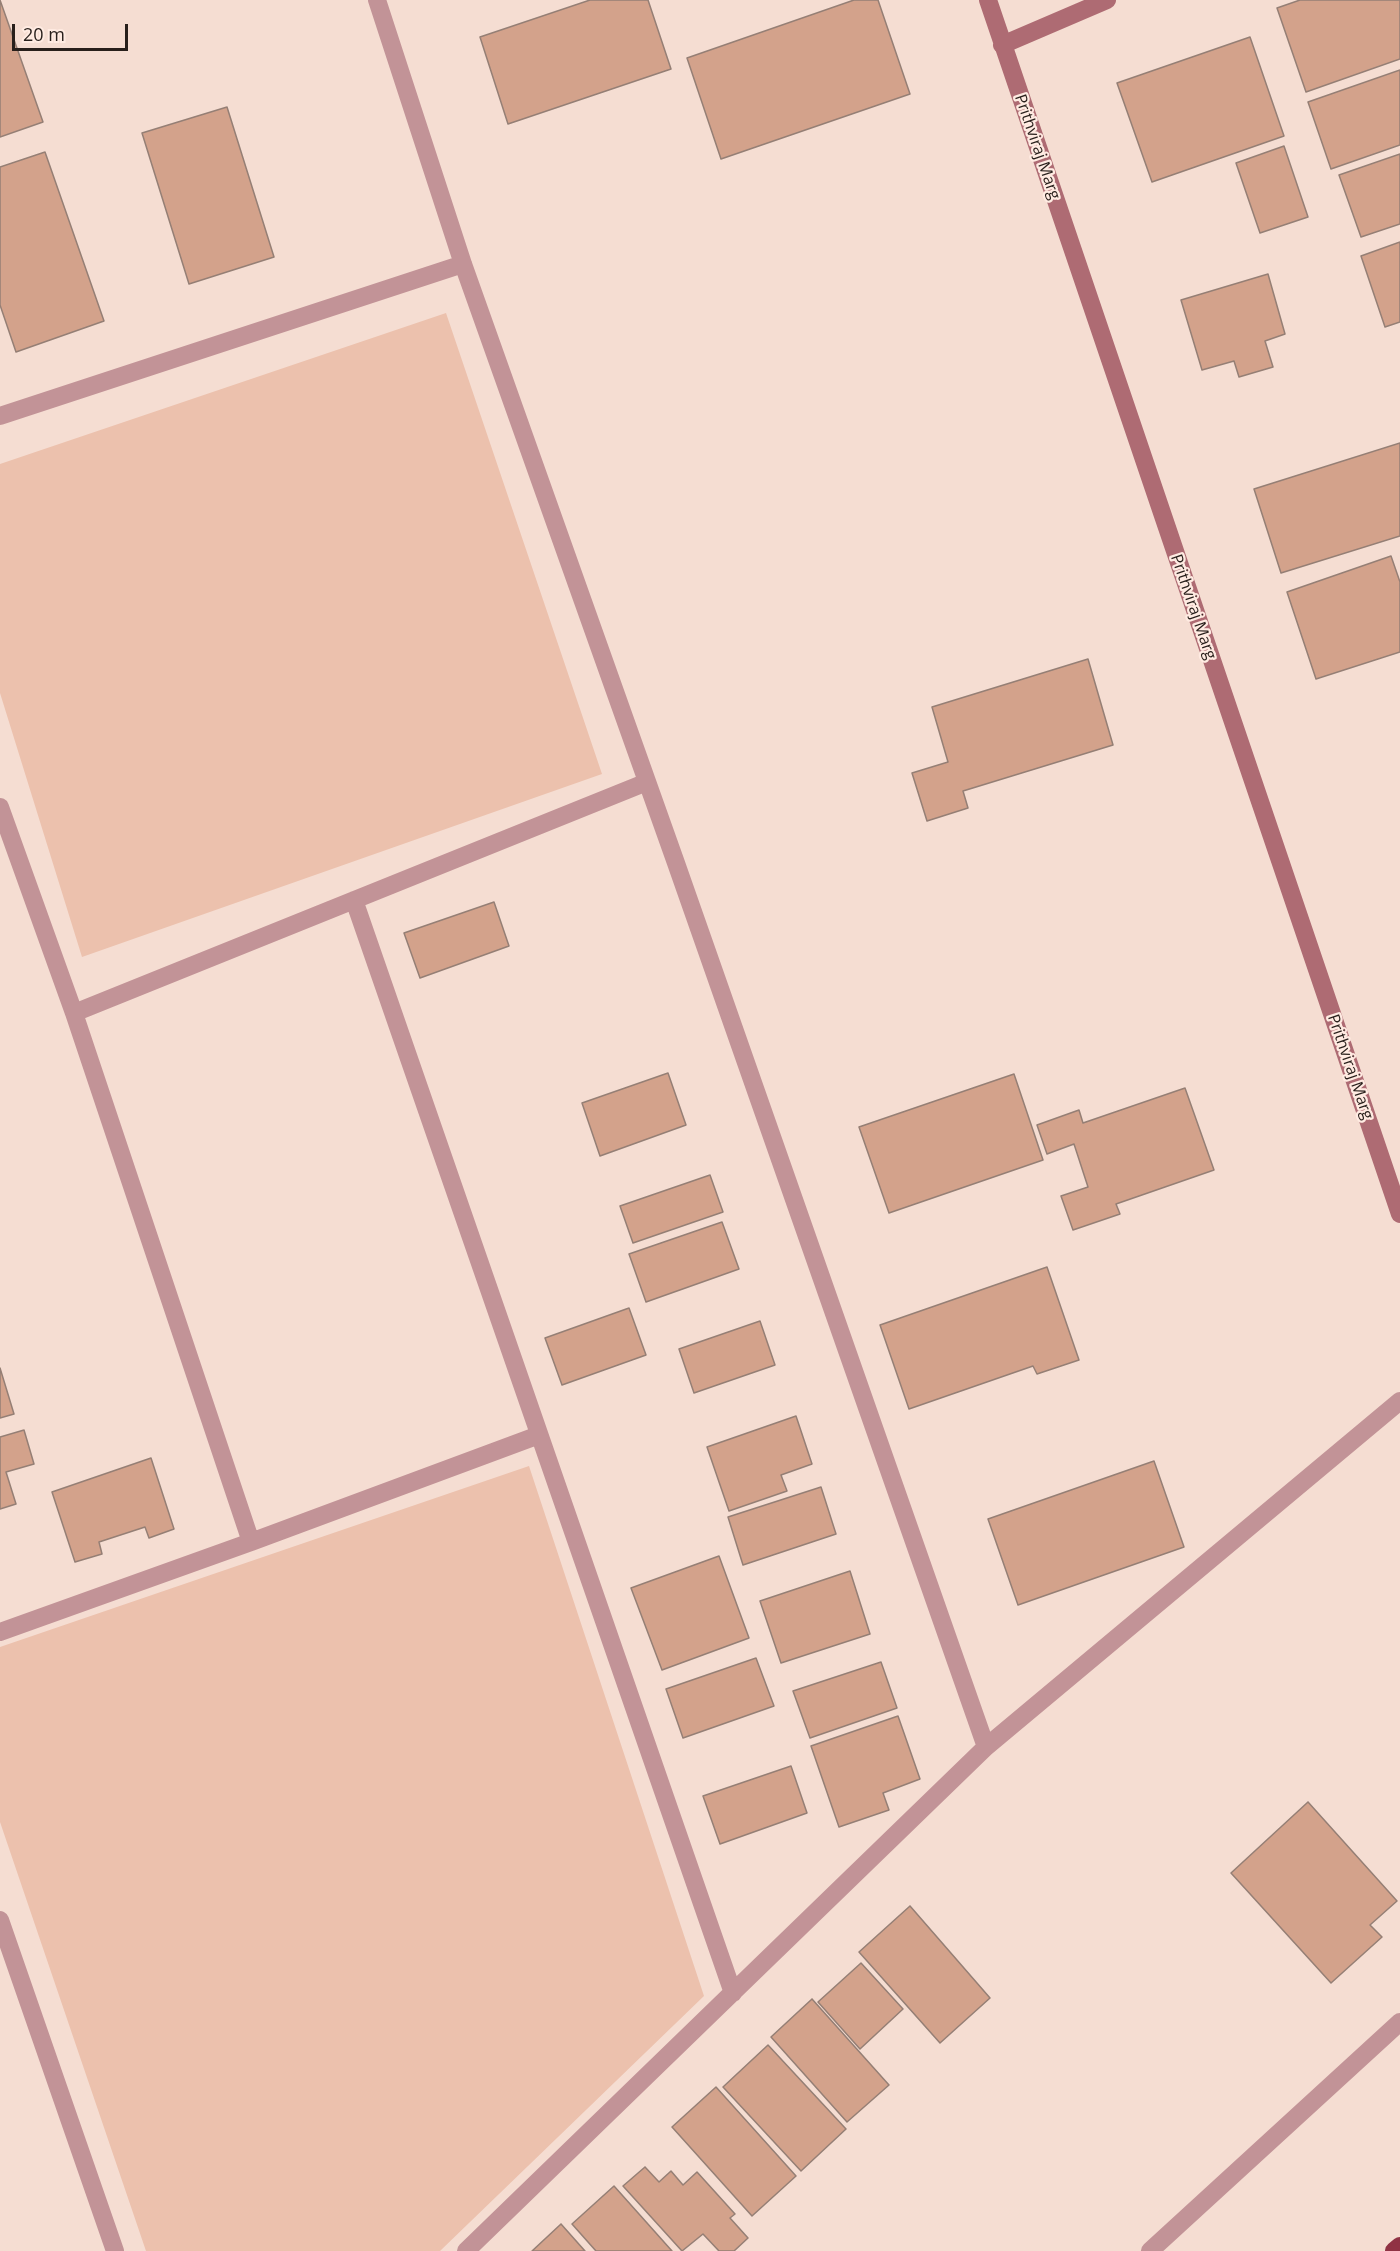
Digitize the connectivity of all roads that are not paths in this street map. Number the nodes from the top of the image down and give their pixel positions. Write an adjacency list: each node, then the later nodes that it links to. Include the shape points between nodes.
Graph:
1 (377, 0): 5 (street)
2 (988, 0): 4 (street, Prithviraj Marg)
3 (1107, 0): 4 (street)
4 (1002, 45): 11 (street, Prithviraj Marg)
5 (462, 264): 6 (street); 7 (street)
6 (0, 416)
7 (647, 782): 9 (street); 16 (street)
8 (0, 807): 10 (street)
9 (354, 900): 10 (street); 13 (street)
10 (74, 1013): 14 (street)
11 (1400, 1214)
12 (1400, 1401): 16 (street)
13 (539, 1435): 14 (street); 18 (street)
14 (251, 1542): 15 (street)
15 (0, 1632)
16 (986, 1747): 18 (street)
17 (0, 1920): 21 (street)
18 (733, 1992): 22 (street)
19 (1400, 2022): 23 (street)
20 (1400, 2246): 24 (highway)
21 (115, 2251)
22 (466, 2251)
23 (1150, 2251)
24 (1394, 2251)

